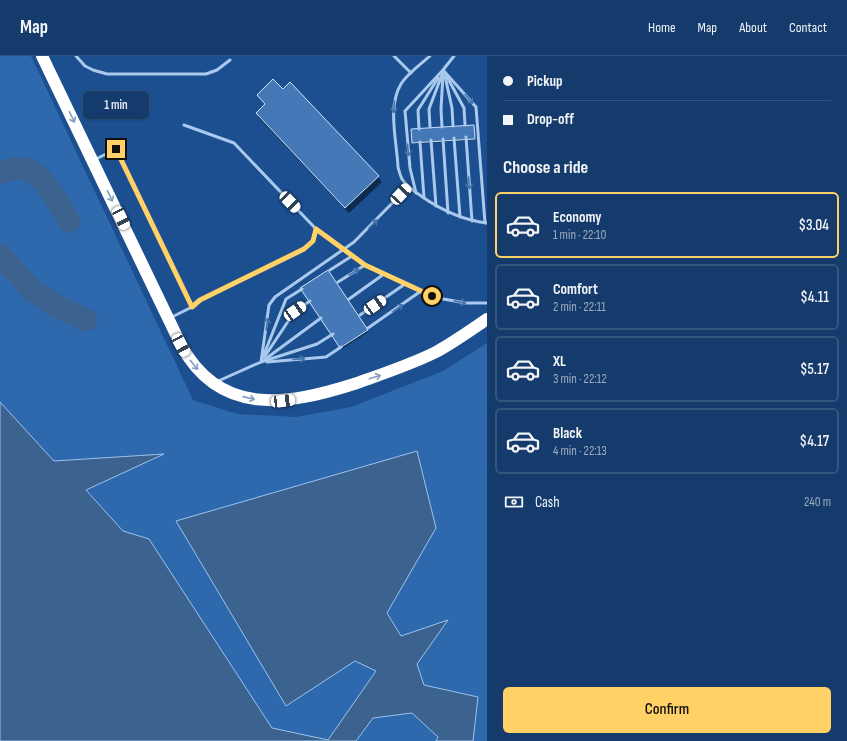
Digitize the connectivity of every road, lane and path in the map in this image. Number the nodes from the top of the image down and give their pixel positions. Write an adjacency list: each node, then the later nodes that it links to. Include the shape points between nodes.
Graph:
1 (42, 56): 20 (highway, one-way to 20)
2 (76, 56): 6 (lane, via 85,66 100,72 128,75 206,74 217,70)
3 (394, 56): 8 (lane)
4 (430, 56): 8 (lane)
5 (454, 56): 7 (lane)
6 (230, 60)
7 (443, 70): 10 (lane, via 464,108); 11 (lane); 12 (lane, via 440,109); 13 (lane, via 429,109); 14 (lane, via 418,110); 22 (lane, one-way to 22, via 405,111 410,168); 28 (lane, one-way to 28, via 476,107)
8 (411, 73): 21 (lane, one-way to 21, via 398,90 394,110 398,167)
9 (184, 125): 29 (lane, via 234,144)
10 (465, 125)
11 (454, 126)
12 (442, 127)
13 (430, 128)
14 (419, 129)
15 (466, 137): 27 (lane, one-way to 27)
16 (454, 138): 26 (lane)
17 (443, 139): 25 (lane)
18 (431, 140): 24 (lane)
19 (420, 142): 23 (lane)
20 (93, 161): 42 (lane, via 116,149); 45 (highway, one-way to 45)
21 (408, 187): 22 (lane); 30 (lane, one-way to 21)
22 (416, 193): 23 (lane)
23 (424, 198): 24 (lane)
24 (436, 206): 25 (lane)
25 (448, 212): 26 (lane)
26 (460, 217): 27 (lane)
27 (472, 221): 28 (lane)
28 (486, 223)
29 (316, 229): 30 (lane); 42 (lane, via 313,241 304,249 200,300)
30 (344, 250): 31 (lane); 50 (lane, one-way to 30, via 269,305 278,294)
31 (352, 256): 32 (lane); 33 (lane)
32 (365, 265): 34 (lane); 35 (lane, one-way to 32)
33 (330, 270)
34 (384, 274): 36 (lane); 39 (lane)
35 (338, 282)
36 (405, 284): 38 (lane); 43 (lane)
37 (302, 288): 50 (lane, via 286,300)
38 (421, 291): 41 (lane, one-way to 41, via 466,304); 47 (lane, one-way to 38)
39 (350, 299)
40 (310, 301): 50 (lane, via 295,311)
41 (487, 304)
42 (192, 307): 45 (lane)
43 (360, 315)
44 (321, 318): 50 (lane)
45 (169, 319): 51 (highway, one-way to 51, via 193,365)
46 (487, 319): 51 (highway, one-way to 46, via 231,392 264,400 283,401 318,395 408,365 451,343)
47 (368, 328)
48 (333, 334): 50 (lane, via 317,344)
49 (341, 347): 50 (lane, one-way to 49, via 326,357)
50 (261, 362): 51 (lane)
51 (213, 383)

